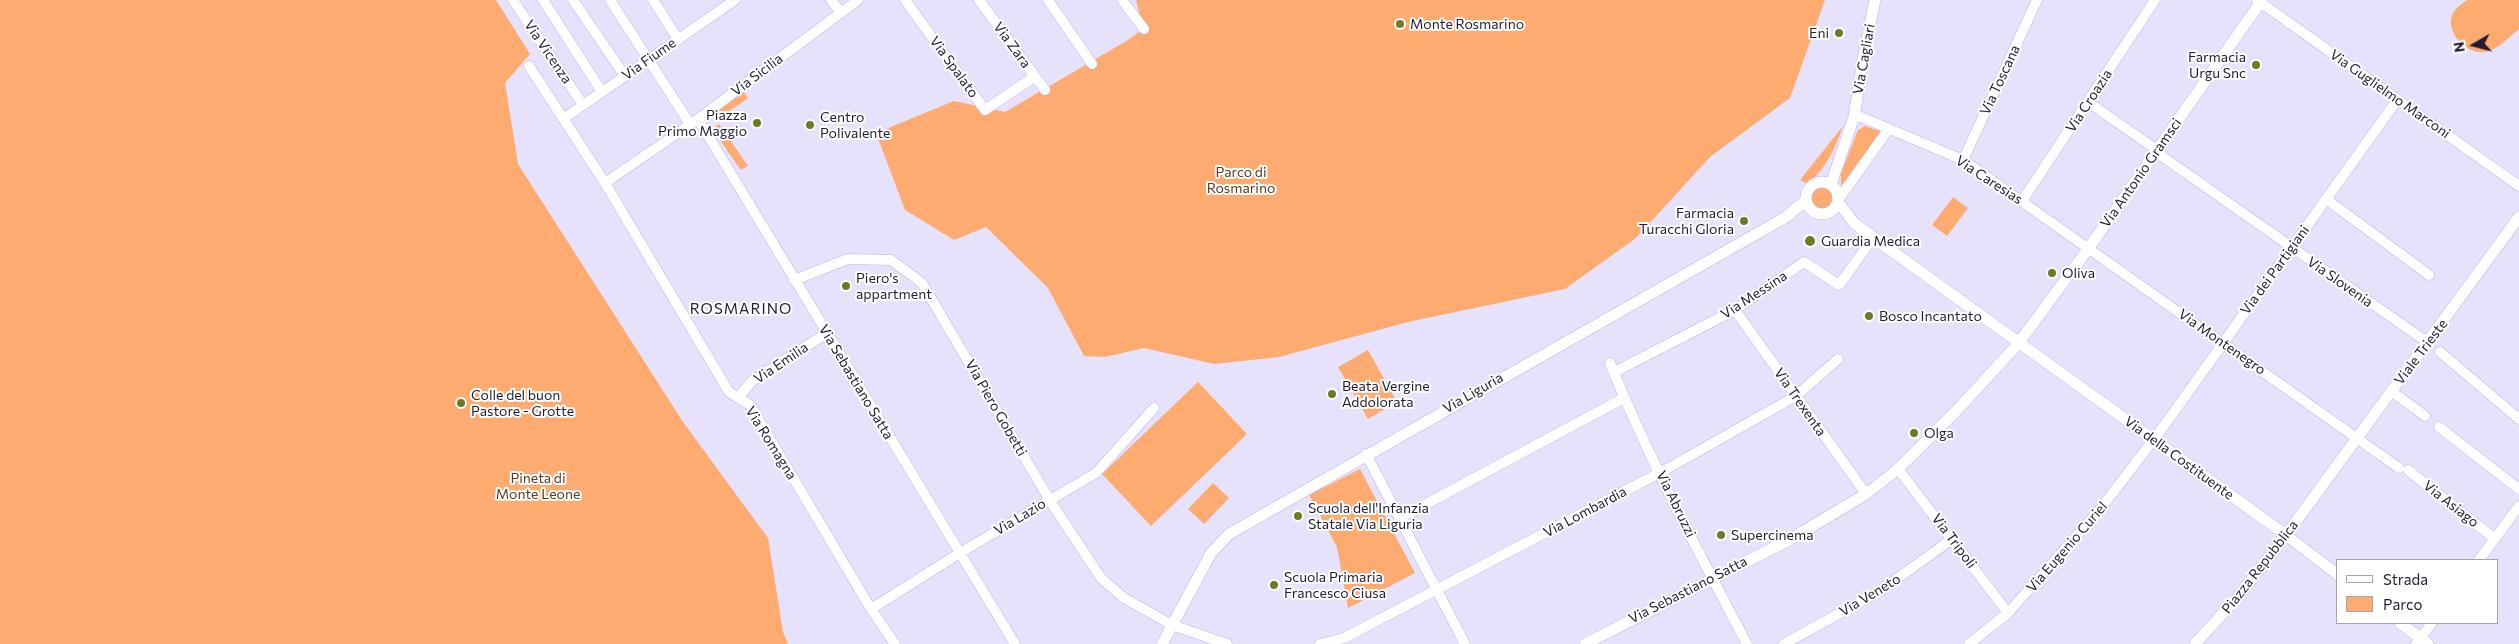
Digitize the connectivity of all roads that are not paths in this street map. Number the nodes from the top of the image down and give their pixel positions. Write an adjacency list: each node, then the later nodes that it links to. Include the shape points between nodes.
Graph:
1 (513, 0): 29 (street, Via Vicenza)
2 (543, 0): 26 (street)
3 (573, 0): 23 (street)
4 (610, 0): 20 (street, Via Sebastiano Satta)
5 (653, 0): 19 (street)
6 (735, 0): 19 (street, Via Fiume)
7 (831, 0): 17 (street)
8 (858, 0): 17 (street, Via Sicilia)
9 (905, 0): 24 (street, Via Spalato, via 985,110)
10 (979, 0): 24 (street, Via Zara)
11 (1048, 0): 21 (street)
12 (1122, 0): 18 (street)
13 (1875, 0): 30 (street, Via Cagliari)
14 (2037, 0): 36 (street, Via Toscana)
15 (2155, 0): 28 (street, Via Croazia)
16 (2260, 1): 27 (street, Via Guglielmo Marconi); 34 (street, Via Antonio Gramsci)
17 (841, 13): 32 (street, Via Sicilia)
18 (1144, 29)
19 (678, 39): 20 (street, Via Fiume)
20 (649, 60): 23 (street, Via Fiume); 32 (street, Via Sebastiano Satta)
21 (1092, 64)
22 (529, 66): 31 (street, Via Romagna)
23 (625, 76): 26 (street, Via Fiume)
24 (1034, 77): 25 (street, Via Zara)
25 (1045, 90)
26 (602, 92): 29 (street, Via Fiume)
27 (2397, 100): 40 (street, Via Guglielmo Marconi); 41 (street, Via dei Partigiani)
28 (2088, 102): 34 (street, Via Slovenia); 43 (street, Via Croazia)
29 (583, 105): 31 (street, Via Fiume)
30 (1854, 117): 33 (street, Via Caresias); 35 (street, Via Cagliari)
31 (563, 119): 38 (street, Via Romagna)
32 (694, 121): 38 (street, Via Sicilia); 51 (street, Via Sebastiano Satta)
33 (1888, 130): 36 (street, Via Caresias); 42 (street)
34 (2157, 150): 48 (street, Via Slovenia); 49 (street, Via Antonio Gramsci)
35 (1840, 154): 37 (street); 39 (street)
36 (1963, 160): 43 (street, Via Caresias)
37 (1818, 182): 39 (street); 44 (street, via 1808,189)
38 (605, 183): 62 (street, Via Romagna, via 728,392)
39 (1831, 184): 42 (street, via 1838,193)
40 (2519, 186)
41 (2326, 199): 48 (street, Via dei Partigiani); 50 (street)
42 (1838, 201): 44 (street, via 1831,211); 46 (street)
43 (2022, 201): 49 (street, Via Caresias)
44 (1813, 208): 46 (street); 70 (street, Via Liguria, via 1786,217)
45 (2519, 217): 55 (street, Viale Trieste)
46 (1854, 223): 47 (street, Via della Costituente)
47 (1873, 238): 52 (street, Via Messina, via 1839,285 1804,262); 56 (street, Via della Costituente)
48 (2291, 248): 54 (street, Via dei Partigiani); 55 (street, Via Slovenia)
49 (2088, 249): 54 (street, Via Montenegro); 56 (street, Via Antonio Gramsci)
50 (2429, 275)
51 (794, 280): 53 (street, Via Sebastiano Satta); 76 (street, Via Piero Gobetti, via 848,258 891,260 922,283)
52 (1735, 310): 59 (street, Via Messina); 61 (street, Via Trexenta)
53 (827, 333): 62 (street, Via Emilia, via 752,381); 82 (street, Via Sebastiano Satta)
54 (2223, 342): 68 (street, Via Montenegro); 69 (street, Via dei Partigiani)
55 (2427, 342): 60 (street, Viale Trieste)
56 (2018, 344): 69 (street, Via della Costituente); 71 (street, Via Sebastiano Satta)
57 (2440, 352): 66 (street)
58 (1838, 360): 61 (street, Via Lombardia)
59 (1612, 367): 63 (street, Via Abruzzi)
60 (2392, 391): 65 (street); 68 (street, Viale Trieste)
61 (1796, 396): 72 (street, Via Lombardia); 75 (street, Via Trexenta)
62 (738, 398): 87 (street, Via Romagna, via 750,405)
63 (1624, 398): 72 (street, Via Abruzzi); 78 (street)
64 (1154, 408): 76 (street, Via Lazio, via 1096,472)
65 (2425, 416)
66 (2519, 419)
67 (2439, 427): 74 (street)
68 (2356, 437): 73 (street, Viale Trieste); 81 (street, Via Asiago)
69 (2153, 440): 79 (street, Via della Costituente); 88 (street, Via Eugenio Curiel, via 2101,508)
70 (1366, 454): 78 (street); 91 (street, Via Liguria, via 1229,534 1211,553)
71 (1898, 469): 75 (street, Via Sebastiano Satta); 80 (street, Via Tripoli)
72 (1661, 472): 85 (street, Via Abruzzi); 86 (street, Via Lombardia)
73 (2322, 486): 79 (street, Piazza Repubblica)
74 (2519, 489)
75 (1866, 494): 85 (street, Via Sebastiano Satta, via 1789,540)
76 (1049, 499): 82 (street, Via Lazio); 91 (street, Via Piero Gobetti, via 1101,578 1124,598)
77 (2519, 506): 81 (street)
78 (1400, 518): 86 (street)
79 (2286, 535): 84 (street, Via della Costituente); 103 (street, Piazza Repubblica, via 2238,598)
80 (1952, 539): 88 (street, Via Tripoli); 101 (street, Via Veneto, via 1880,591)
81 (2495, 539): 83 (street)
82 (960, 553): 87 (street, Via Lazio); 94 (street, Via Sebastiano Satta)
83 (2480, 559)
84 (2336, 573)
85 (1712, 577): 99 (street, Via Sebastiano Satta); 100 (street, Via Abruzzi)
86 (1437, 590): 97 (street, Via Lombardia, via 1344,638); 98 (street)
87 (871, 609): 93 (street, Via Romagna)
88 (2008, 613): 102 (street, Via Eugenio Curiel)
89 (2401, 624): 92 (street)
90 (2431, 624): 92 (street)
91 (1172, 625): 95 (street, Via Liguria); 96 (street)
92 (2421, 642)
93 (895, 644)
94 (1015, 644)
95 (1162, 644)
96 (1227, 644)
97 (1320, 644)
98 (1465, 644)
99 (1584, 644)
100 (1747, 644)
101 (1784, 644)
102 (1969, 644)
103 (2195, 644)

